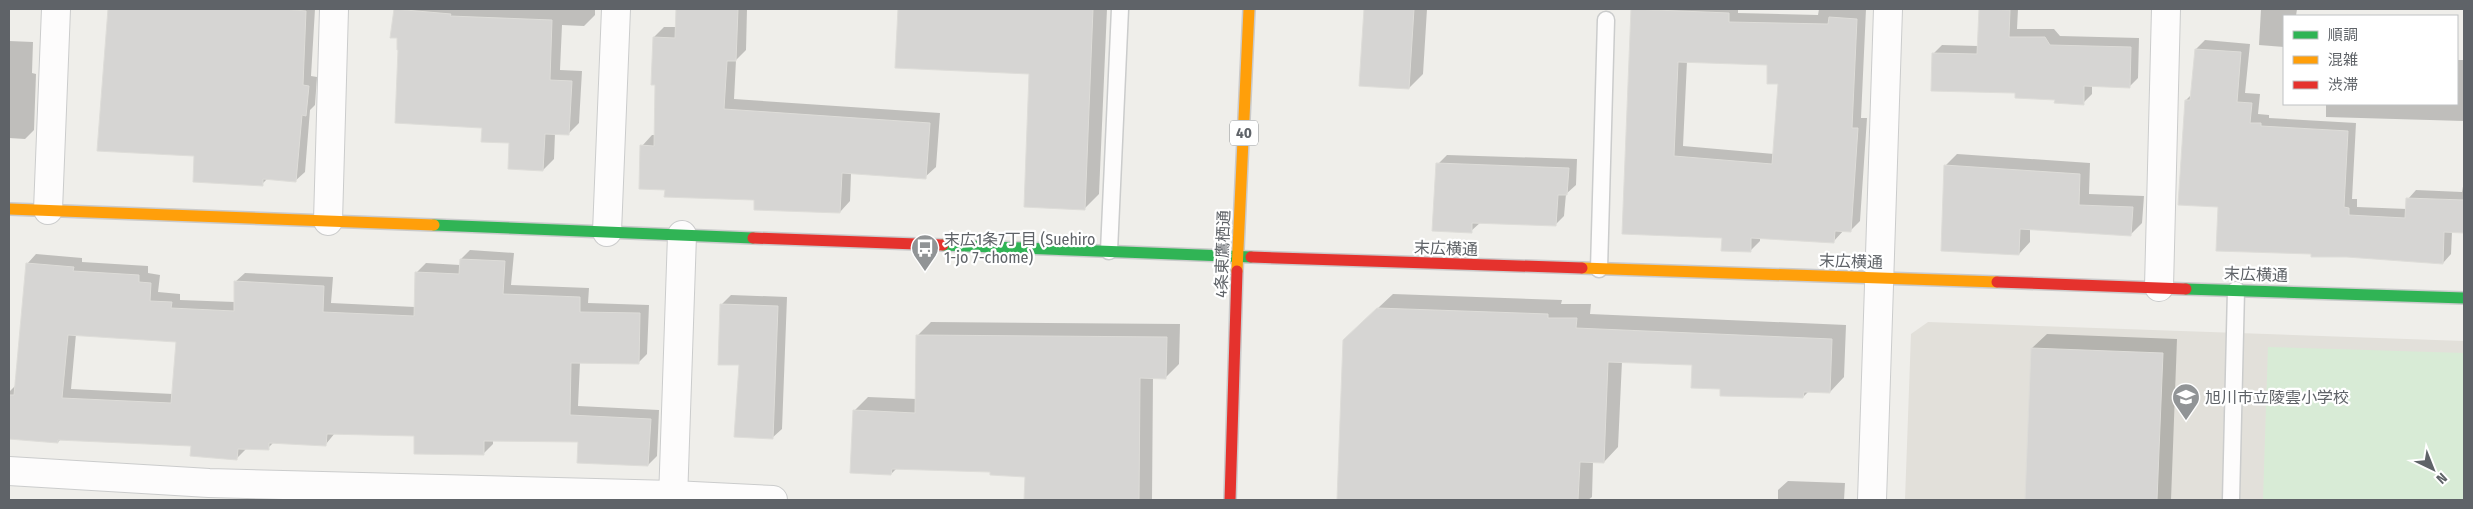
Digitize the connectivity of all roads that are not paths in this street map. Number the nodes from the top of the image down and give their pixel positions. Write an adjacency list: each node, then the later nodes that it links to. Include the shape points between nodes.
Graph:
1 (56, 9): 10 (street)
2 (334, 9): 11 (street)
3 (616, 9): 12 (street)
4 (1120, 9): 14 (lane)
5 (1248, 9): 15 (main road, 4条東鷹栖通 / 40)
6 (1888, 9): 17 (street)
7 (2166, 9): 18 (street)
8 (1606, 20): 16 (lane)
9 (9, 209): 10 (main road, 末広横通)
10 (48, 210): 11 (main road, 末広横通)
11 (328, 221): 12 (main road, 末広横通)
12 (607, 232): 13 (main road, 末広横通)
13 (682, 235): 14 (main road, 末広横通); 24 (street)
14 (1109, 252): 15 (main road, 末広横通)
15 (1237, 256): 16 (main road, 末広横通); 26 (main road, 4条東鷹栖通 / 40)
16 (1599, 269): 17 (main road, 末広横通)
17 (1880, 279): 18 (main road, 末広横通); 27 (street)
18 (2159, 287): 19 (main road, 末広横通)
19 (2236, 290): 20 (main road, 末広横通); 28 (lane)
20 (2464, 298)
21 (9, 471): 22 (street)
22 (209, 491): 23 (street)
23 (435, 494): 24 (street)
24 (673, 498): 25 (street)
25 (773, 500)
26 (1230, 500)
27 (1872, 500)
28 (2231, 500)

